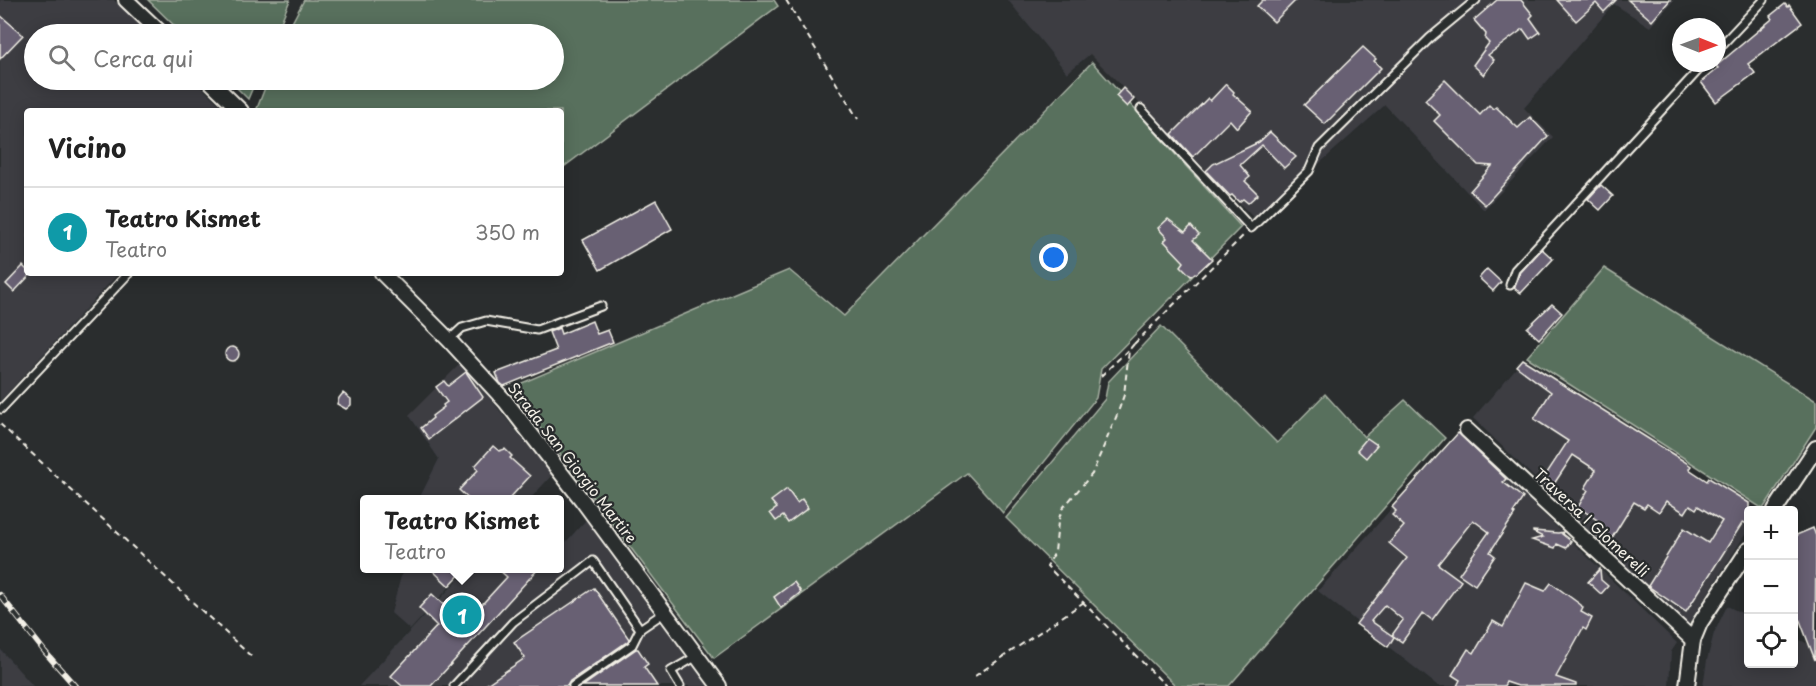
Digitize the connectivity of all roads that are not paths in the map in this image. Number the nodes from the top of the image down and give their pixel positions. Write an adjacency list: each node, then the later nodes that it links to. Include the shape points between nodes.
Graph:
1 (126, 0): 4 (street)
2 (1476, 0): 9 (lane, via 1430,38 1319,148 1309,171 1251,228)
3 (1764, 0): 5 (lane)
4 (151, 24)
5 (1726, 40)
6 (1697, 72): 12 (lane, via 1515,270)
7 (219, 90): 8 (street)
8 (238, 108)
9 (1141, 109)
10 (126, 276): 15 (lane)
11 (385, 276): 14 (street, Strada San Giorgio Martire)
12 (1510, 285)
13 (601, 306): 14 (lane, via 537,330 486,321 462,328)
14 (449, 340): 20 (street, Strada San Giorgio Martire, via 506,402)
15 (1, 409)
16 (1467, 430): 22 (street, Traversa I Glomerelli)
17 (1816, 448): 18 (street)
18 (1777, 506)
19 (1744, 557): 22 (street)
20 (665, 612): 21 (lane); 23 (street, Strada San Giorgio Martire)
21 (640, 629): 24 (lane, via 593,561 513,622); 25 (lane, via 632,645)
22 (1693, 640): 28 (street)
23 (697, 656): 26 (lane, via 671,672); 27 (street, Strada San Giorgio Martire)
24 (454, 686)
25 (573, 686)
26 (680, 686)
27 (719, 686)
28 (1687, 686)

